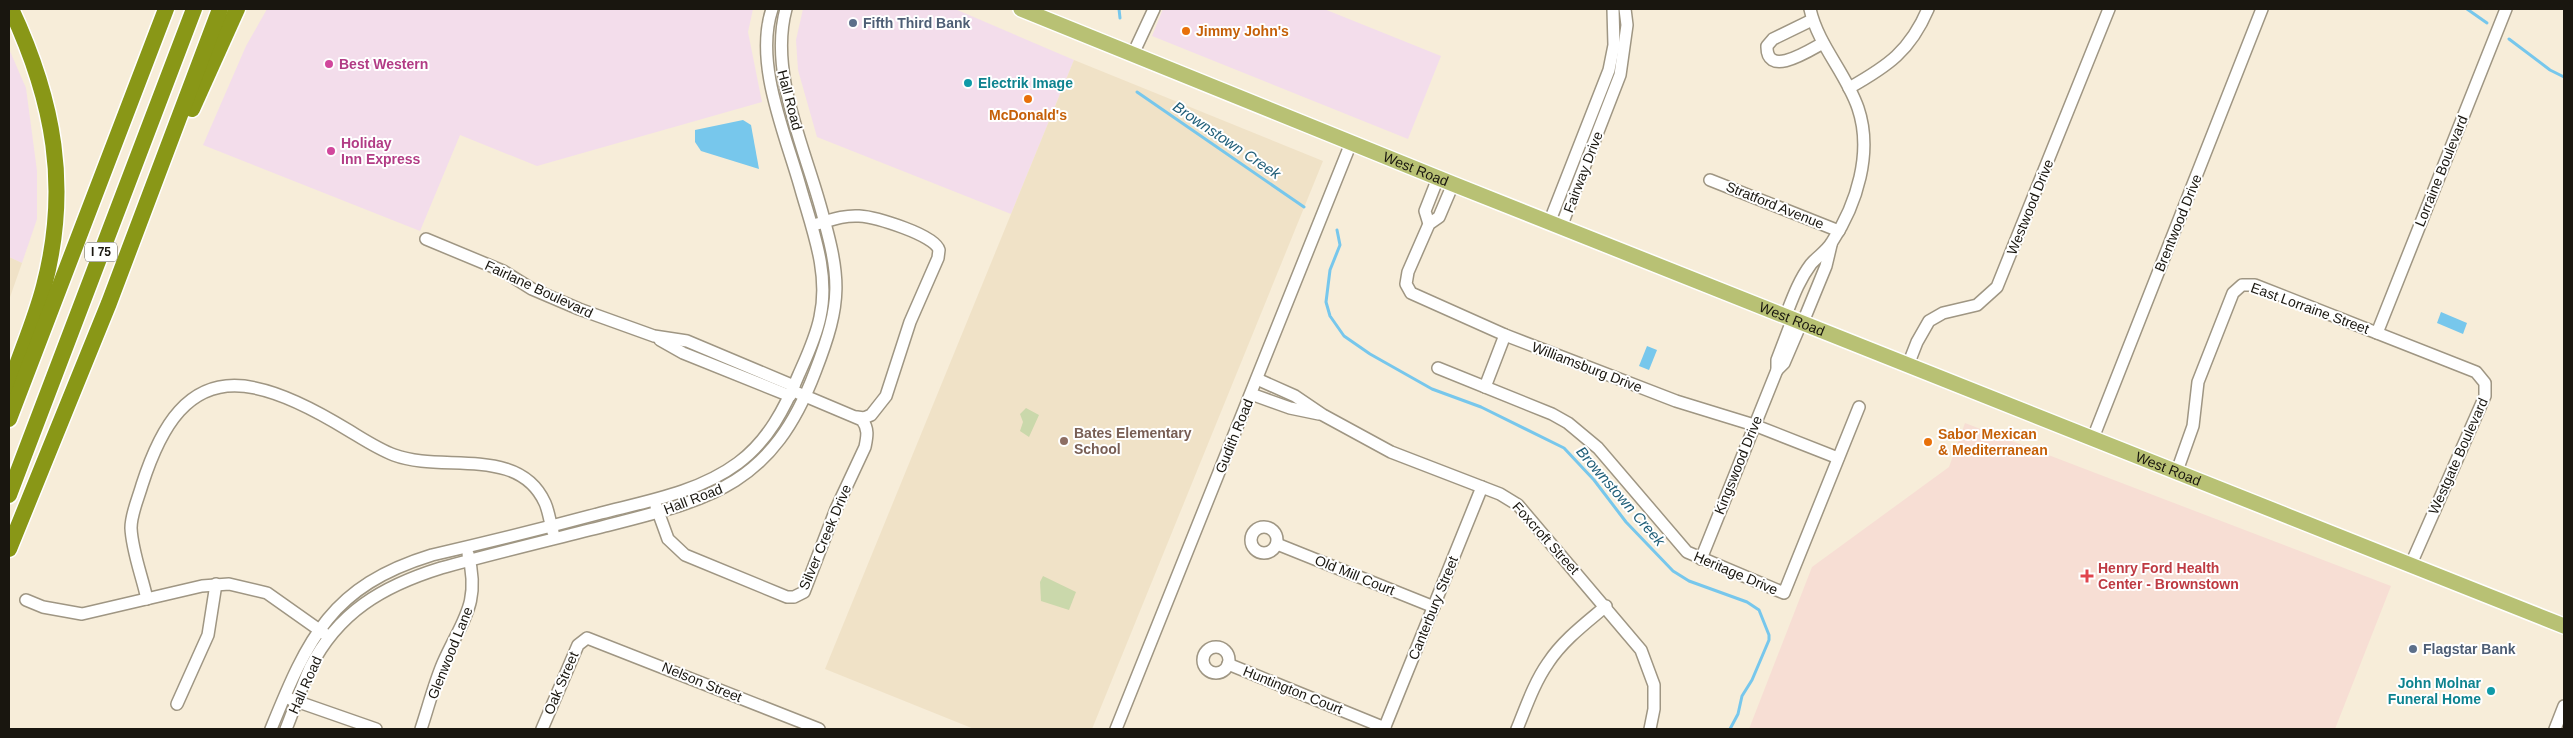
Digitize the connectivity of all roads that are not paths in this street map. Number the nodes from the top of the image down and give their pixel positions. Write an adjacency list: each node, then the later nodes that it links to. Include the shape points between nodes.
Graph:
1 (11, 9): 43 (highway, via 28,45 44,93 54,140 58,194 44,288)
2 (166, 9): 50 (highway, I 75)
3 (194, 9): 56 (highway, I 75)
4 (220, 9): 26 (highway)
5 (236, 9): 26 (highway)
6 (1021, 9): 18 (main road, West Road)
7 (1154, 9): 18 (street)
8 (1613, 9): 22 (street, Fairway Drive, via 1614,45)
9 (1625, 9): 22 (street, Fairway Drive, via 1620,75)
10 (1928, 9): 19 (street, via 1917,33 1898,56)
11 (2109, 9): 39 (street, Westwood Drive, via 1997,287 1977,305 1943,313 1929,321)
12 (2262, 9): 52 (street, Brentwood Drive)
13 (2506, 9): 36 (street, Lorraine Boulevard)
14 (771, 12): 15 (street); 21 (street, Hall Road, via 766,58)
15 (784, 14): 20 (street, Hall Road, via 780,62)
16 (1811, 14): 17 (street); 17 (street, via 1773,39 1767,46 1768,55 1775,61 1784,62)
17 (1823, 43): 19 (street)
18 (1132, 54): 23 (main road, West Road)
19 (1849, 88): 32 (street, via 1862,118 1865,152 1857,186)
20 (787, 94): 21 (street); 28 (street, Hall Road)
21 (775, 98): 31 (street, Hall Road)
22 (1599, 114): 30 (street, Fairway Drive)
23 (1351, 143): 24 (main road, West Road); 41 (street, Gudith Road)
24 (1438, 178): 27 (main road, West Road); 29 (street, Williamsburg Drive, via 1425,210)
25 (1710, 180): 32 (street, Stratford Avenue)
26 (156, 183): 63 (highway)
27 (1453, 184): 29 (street, Williamsburg Drive, via 1439,217); 30 (main road, West Road)
28 (824, 222): 31 (street); 46 (street, Hall Road, via 836,268 836,304 829,336); 49 (street, via 846,216 871,218 931,239 939,250 910,322 886,396 871,415)
29 (1429, 224): 37 (street, Williamsburg Drive, via 1406,278 1408,290 1414,296)
30 (1555, 225): 35 (main road, West Road)
31 (812, 226): 44 (street, Hall Road, via 822,268 823,303 816,333)
32 (1839, 231): 34 (street)
33 (426, 239): 44 (street, Fairlane Boulevard, via 503,271 532,289 574,307 654,336 686,341)
34 (1831, 244): 35 (street, via 1826,266); 35 (street, via 1806,271)
35 (1796, 319): 39 (main road, West Road); 51 (street, Kingswood Drive, via 1784,363 1777,370)
36 (2377, 333): 38 (street, East Lorraine Street); 54 (street, East Lorraine Street, via 2255,285 2242,285 2233,293 2200,375 2193,426)
37 (1505, 335): 42 (street); 51 (street, Williamsburg Drive, via 1676,401)
38 (2453, 363): 66 (street, Westgate Boulevard, via 2482,377 2486,383 2485,396)
39 (1908, 364): 52 (main road, West Road)
40 (1438, 368): 42 (street, Heritage Drive)
41 (1257, 379): 45 (street, Gudith Road); 48 (street, Foxcroft Street, via 1295,396)
42 (1485, 387): 64 (street, Heritage Drive, via 1552,414 1584,435 1682,548)
43 (9, 388)
44 (792, 391): 46 (street, Fairlane Boulevard); 57 (street, Hall Road, via 770,432 739,462 702,484)
45 (1251, 394): 48 (street, Foxcroft Street, via 1290,408); 88 (street, Gudith Road)
46 (805, 396): 49 (street); 58 (street, Hall Road, via 782,438 746,474 706,497)
47 (1859, 407): 53 (street, Heritage Drive)
48 (1323, 415): 55 (street, Foxcroft Street, via 1390,452)
49 (857, 417): 58 (street, Silver Creek Drive, via 867,426 865,447 836,509 807,589 800,596 787,597 685,555 668,539)
50 (9, 419)
51 (1754, 425): 53 (street, Williamsburg Drive); 64 (street, Kingswood Drive)
52 (2093, 438): 54 (main road, West Road)
53 (1838, 458): 64 (street, Heritage Drive, via 1784,593)
54 (2177, 471): 66 (main road, West Road)
55 (1482, 487): 70 (street, Foxcroft Street, via 1507,497 1526,512); 71 (street, Canterbury Street)
56 (9, 495)
57 (654, 499): 58 (street, Silver Creek Drive); 59 (street, Hall Road)
58 (658, 512): 60 (street, Hall Road)
59 (551, 526): 60 (street); 62 (street, Hall Road); 68 (street, via 541,495 518,474 498,467 403,458 378,448 329,418 269,392 237,386 216,389 183,407 168,422 158,442 132,522 132,536)
60 (555, 538): 65 (street, Hall Road)
61 (1277, 544): 71 (street, Old Mill Court)
62 (466, 547): 65 (street, Glenwood Lane); 73 (street, Hall Road, via 413,561 376,578 345,601)
63 (9, 549)
64 (1700, 559)
65 (469, 560): 74 (street, Hall Road, via 411,578 368,599); 85 (street, Glenwood Lane, via 473,584 470,605 443,665)
66 (2411, 564): 72 (main road, West Road)
67 (216, 584): 68 (street); 73 (street, via 243,586 267,593); 79 (street, via 208,635)
68 (147, 598): 69 (street, via 82,614)
69 (26, 600)
70 (1606, 606): 89 (street, via 1562,645 1549,662); 90 (street, Foxcroft Street, via 1635,641 1651,671 1655,698)
71 (1434, 607): 81 (street, Canterbury Street)
72 (2564, 626)
73 (319, 630): 74 (street); 77 (street, Hall Road, via 298,663)
74 (330, 637): 78 (street, Hall Road, via 310,668)
75 (583, 639): 86 (street, Oak Street); 87 (street, Nelson Street, via 591,638)
76 (1228, 664): 81 (street, Huntington Court)
77 (284, 696): 78 (street); 82 (street, Hall Road)
78 (297, 701): 83 (street, Hall Road); 84 (street)
79 (177, 704)
80 (2564, 706): 91 (street)
81 (1385, 728)
82 (271, 729)
83 (286, 729)
84 (376, 729)
85 (421, 729)
86 (542, 729)
87 (820, 729)
88 (1116, 729)
89 (1517, 729)
90 (1650, 729)
91 (2555, 729)

